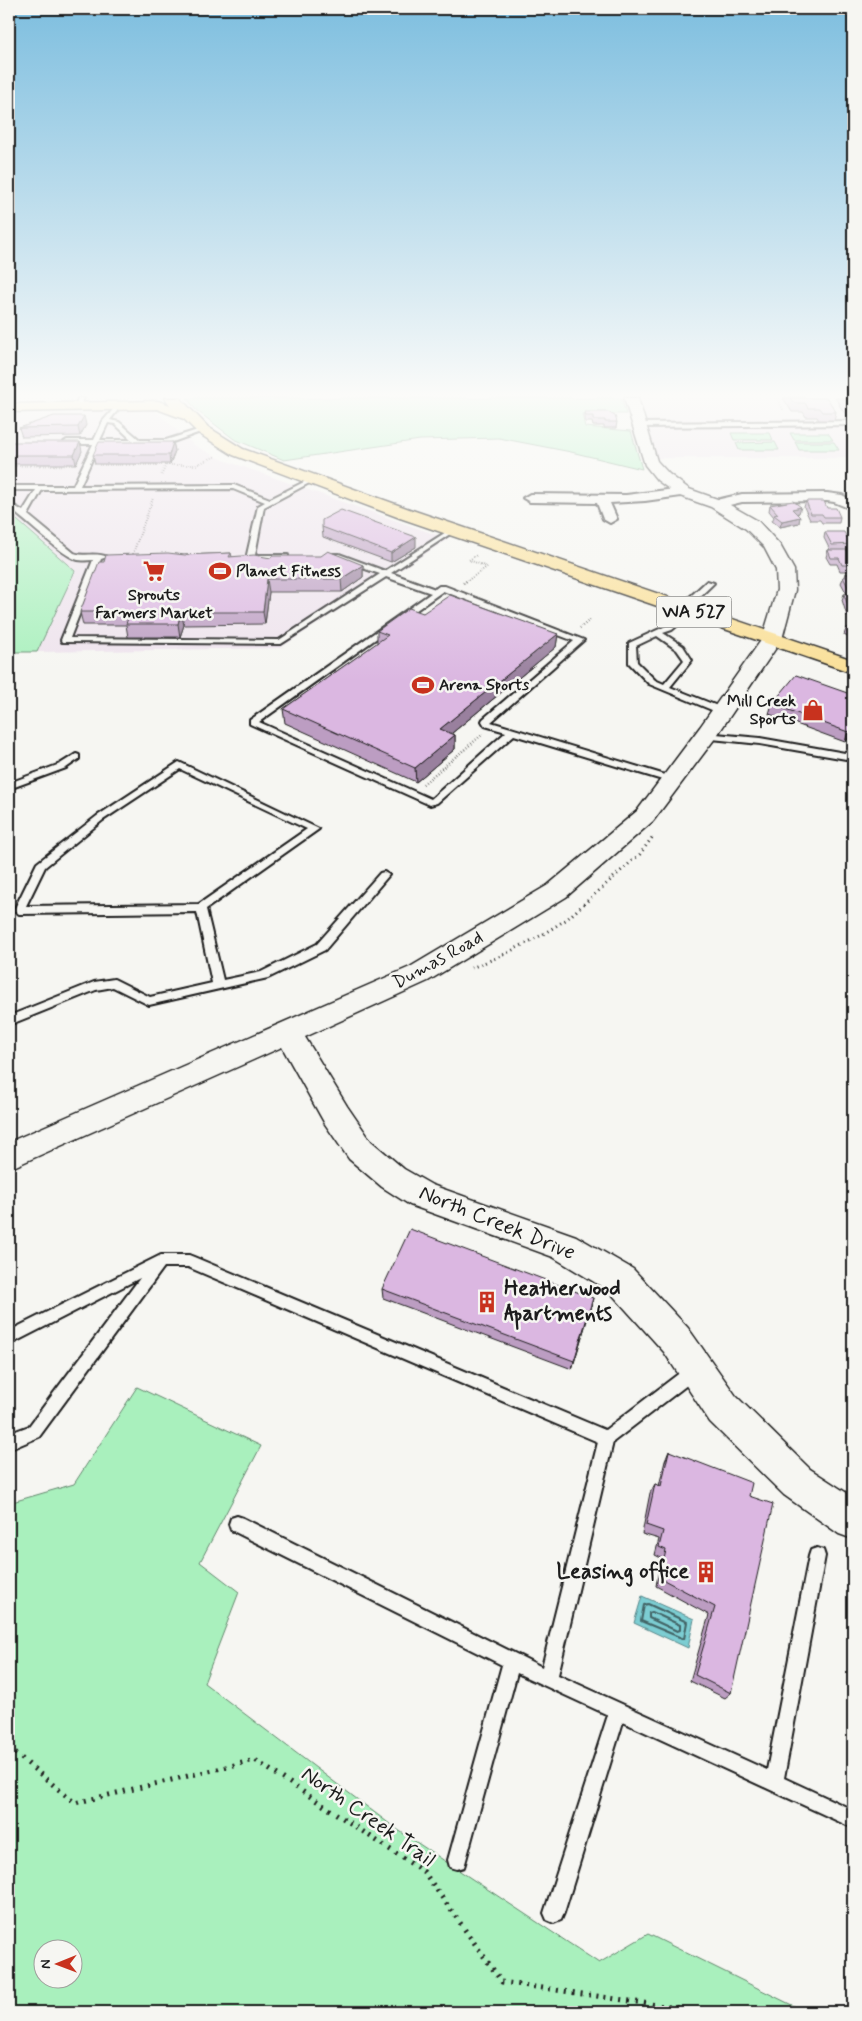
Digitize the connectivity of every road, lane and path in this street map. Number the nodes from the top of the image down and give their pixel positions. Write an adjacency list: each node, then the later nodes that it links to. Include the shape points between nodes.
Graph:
1 (37, 492): 14 (lane)
2 (156, 492): 23 (path)
3 (248, 492): 10 (lane)
4 (287, 492): 10 (lane)
5 (348, 492): 16 (main road, WA 527)
6 (681, 492): 9 (street, via 652,498)
7 (683, 492): 11 (street, Dumas Road)
8 (530, 498): 9 (street)
9 (602, 500): 15 (street)
10 (270, 501): 20 (lane, via 261,506)
11 (718, 504): 13 (street, via 742,498 827,497); 29 (street, Dumas Road, via 752,525 771,545 785,570 786,590)
12 (9, 505): 14 (lane)
13 (853, 506)
14 (24, 515): 21 (lane, via 71,555)
15 (610, 519)
16 (454, 529): 24 (lane); 27 (main road, WA 527)
17 (296, 556): 20 (lane)
18 (331, 556): 24 (lane, via 340,556)
19 (237, 557): 20 (lane)
20 (251, 557)
21 (98, 558): 22 (lane); 24 (lane, via 65,640 281,642)
22 (112, 558)
23 (130, 563)
24 (385, 573): 26 (lane)
25 (710, 583): 27 (lane)
26 (436, 592): 33 (lane, via 442,588 580,640 486,721); 40 (lane, via 253,722 427,801 434,801)
27 (687, 610): 28 (lane); 29 (main road, WA 527)
28 (659, 634): 31 (lane, via 680,648 688,660); 31 (lane, via 632,645 633,663 652,682)
29 (772, 639): 30 (main road, WA 527); 32 (street, Dumas Road)
30 (853, 667)
31 (665, 688): 32 (lane)
32 (722, 711): 35 (street, Dumas Road)
33 (494, 727): 34 (lane); 40 (path, via 421,786)
34 (512, 732): 38 (lane); 40 (lane)
35 (705, 736): 36 (lane, via 760,741 846,756); 38 (street, Dumas Road)
36 (853, 752)
37 (76, 757): 39 (lane, via 63,766)
38 (672, 780): 45 (street, Dumas Road, via 645,816 557,891 419,974)
39 (9, 786)
40 (441, 795)
41 (384, 875): 43 (lane, via 321,947 264,975)
42 (201, 908): 42 (lane, via 192,908 19,910 41,866 100,818 179,765 314,829); 43 (lane)
43 (218, 984): 44 (lane, via 149,1001 114,983 94,986)
44 (9, 1021)
45 (288, 1033): 46 (street, Dumas Road); 49 (street, North Creek Drive, via 336,1116 360,1150 393,1178 421,1195 564,1246 621,1280 676,1340)
46 (9, 1156)
47 (162, 1261): 48 (lane); 50 (lane, via 34,1432 13,1440); 51 (lane, via 189,1261)
48 (9, 1338)
49 (696, 1369): 51 (lane); 52 (street, North Creek Drive, via 723,1409 797,1482)
50 (9, 1438)
51 (607, 1438): 56 (lane)
52 (853, 1520)
53 (237, 1524): 55 (lane)
54 (817, 1556): 59 (lane)
55 (512, 1660): 56 (lane); 61 (lane)
56 (548, 1679): 57 (lane)
57 (618, 1710): 59 (lane); 62 (lane)
58 (9, 1748): 63 (path, North Creek Trail, via 75,1803 255,1760 424,1872 502,1982 677,2008)
59 (774, 1781): 60 (lane)
60 (853, 1819)
61 (457, 1860)
62 (554, 1913)
63 (684, 2012)

